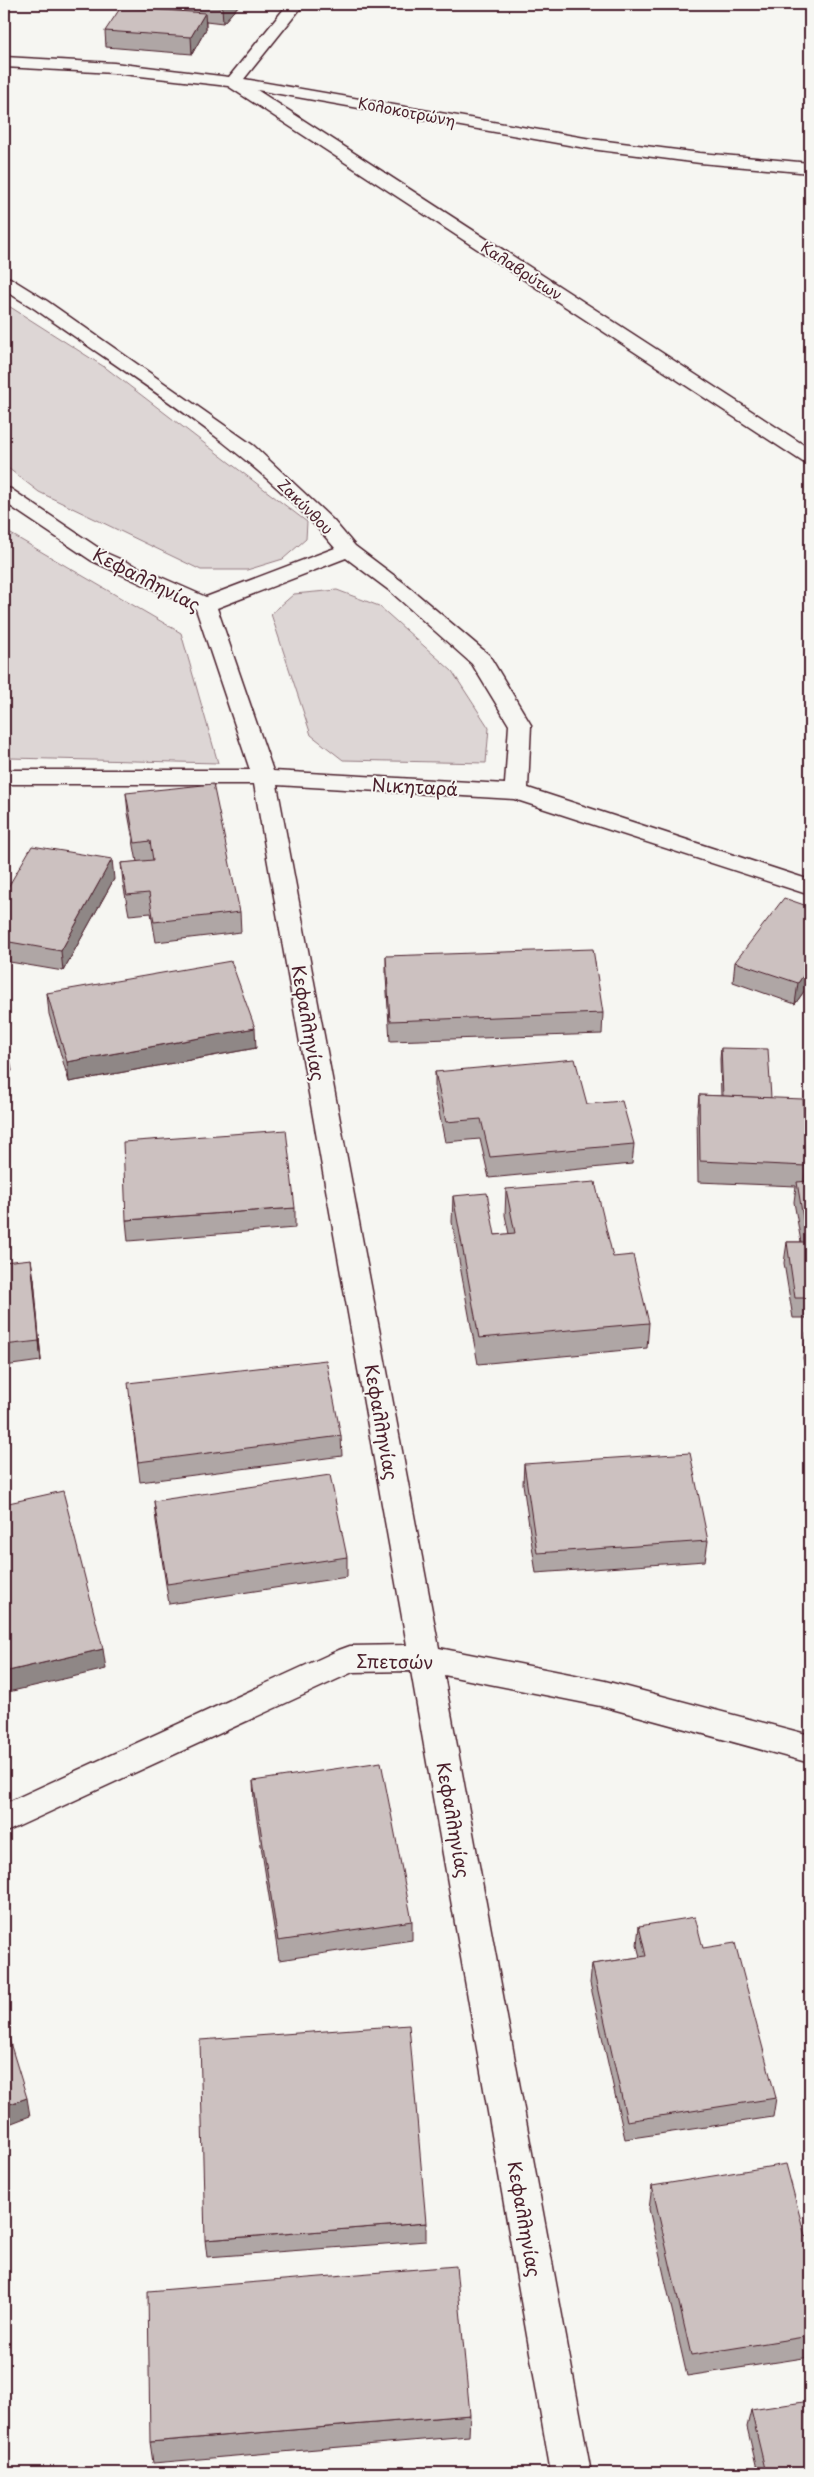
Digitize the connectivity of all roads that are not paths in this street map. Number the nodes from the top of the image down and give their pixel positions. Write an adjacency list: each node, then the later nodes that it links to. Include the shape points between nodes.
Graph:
1 (296, 4): 3 (street)
2 (4, 62): 3 (street, Κολοκοτρώνη, via 115,68)
3 (233, 82): 4 (street, Κολοκοτρώνη, via 520,132 706,160); 6 (street, Καλαβρύτων)
4 (810, 168)
5 (4, 282): 8 (street, Ζακύνθου, via 247,450 326,524)
6 (810, 458)
7 (4, 493): 9 (street, Κεφαλληνίας, via 99,557)
8 (348, 550): 9 (street); 12 (street, Ζακύνθου, via 397,587 481,660 520,725)
9 (205, 605): 11 (street, Κεφαλληνίας)
10 (4, 777): 11 (street, Νικηταρά)
11 (264, 777): 12 (street, Νικηταρά); 14 (street, Κεφαλληνίας)
12 (516, 792): 13 (street, Νικηταρά)
13 (810, 888)
14 (425, 1658): 15 (street, Σπετσών, via 605,1694); 16 (street, Σπετσών, via 350,1659); 17 (street, Κεφαλληνίας)
15 (810, 1749)
16 (4, 1819)
17 (571, 2473)

